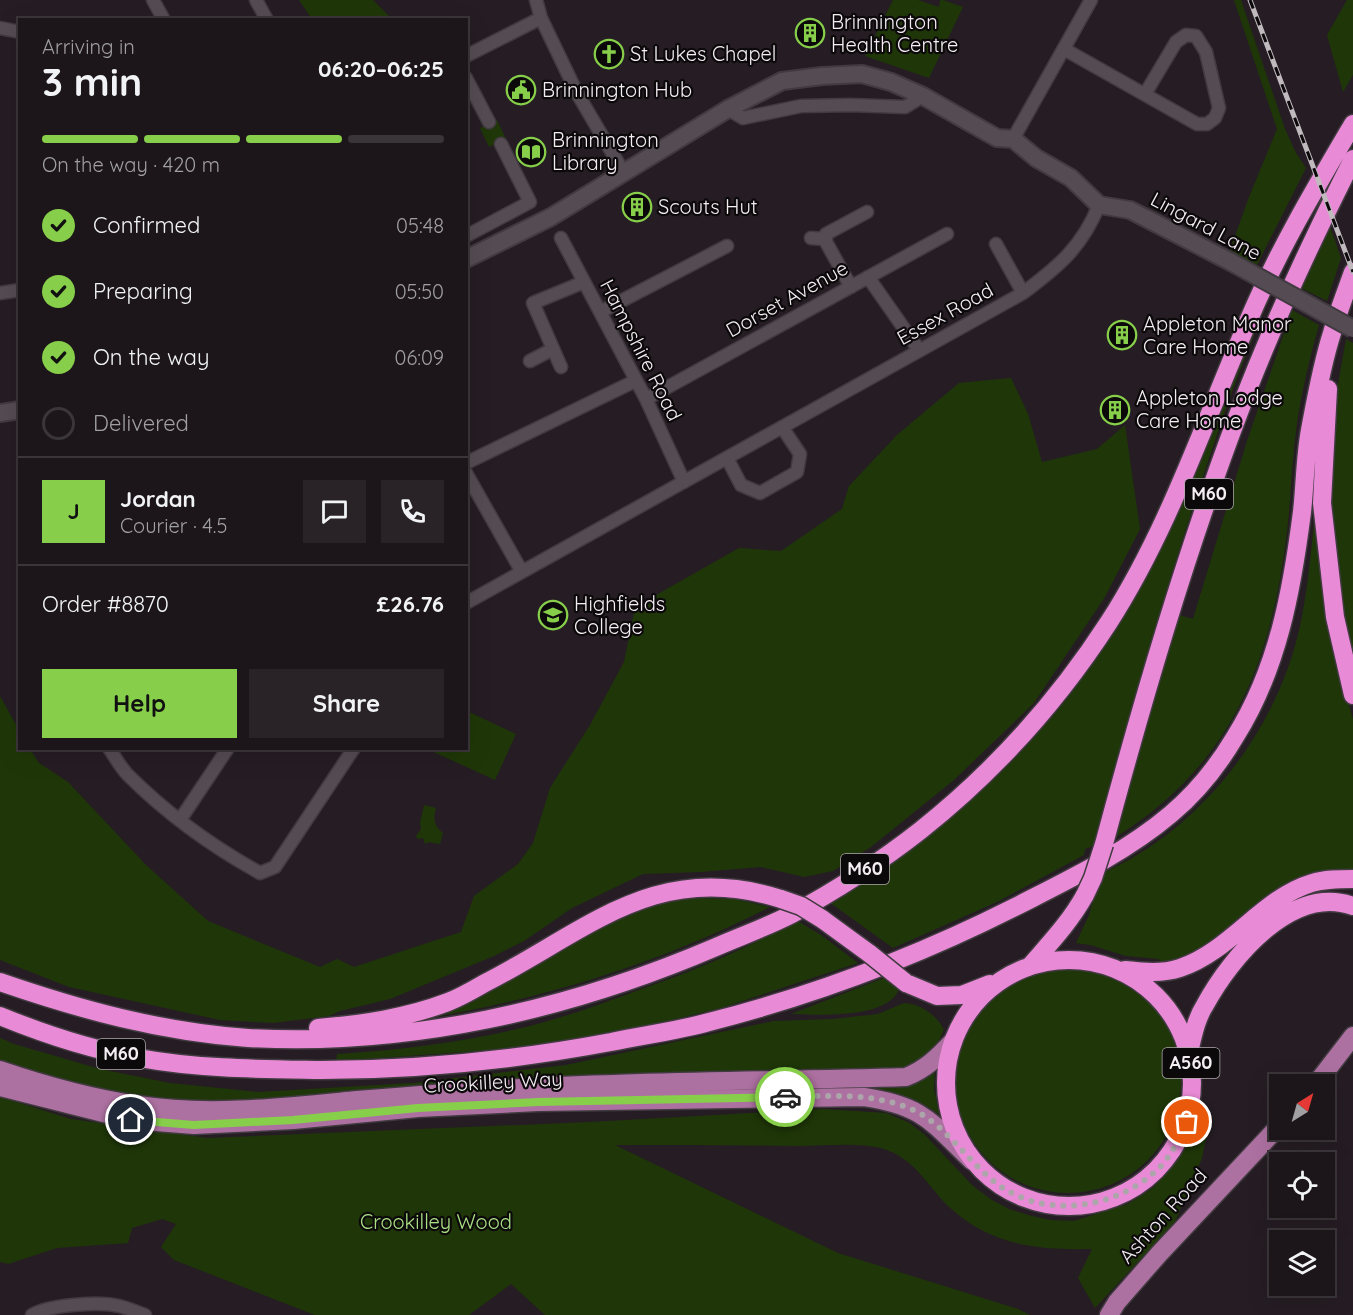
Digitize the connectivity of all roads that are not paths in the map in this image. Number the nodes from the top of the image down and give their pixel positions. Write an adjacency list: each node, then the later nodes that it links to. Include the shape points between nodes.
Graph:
1 (153, 0): 5 (street)
2 (256, 0): 6 (street)
3 (536, 0): 7 (street)
4 (1091, 0): 10 (street)
5 (163, 18)
6 (266, 18)
7 (541, 18): 11 (street); 21 (street, via 577,93)
8 (0, 28): 9 (street)
9 (18, 32)
10 (1064, 49): 13 (street); 18 (street)
11 (468, 55)
12 (468, 82): 16 (street)
13 (1144, 94): 13 (street, via 1197,124 1207,124 1215,118 1217,98 1206,52 1196,36 1186,35 1176,42)
14 (923, 96): 15 (street, via 904,107 801,106 742,118); 15 (street, via 862,74 822,76 782,81); 18 (street, via 997,138)
15 (729, 109): 21 (street)
16 (489, 122)
17 (1353, 124): 70 (highway, M60, via 1290,230 1161,528 1112,617 1040,716 983,776 920,831 791,915 656,972 546,1007 418,1032 360,1038)
18 (1012, 139): 22 (street, via 1036,159 1071,178)
19 (501, 144): 25 (street, via 530,202)
20 (1353, 159): 64 (highway, M60, bridge, via 1274,324 1238,415 1185,563 1093,878 1077,910)
21 (624, 173): 31 (street, via 551,217)
22 (1099, 205): 38 (street, Essex Road, via 1088,230 1058,267); 40 (street, Lingard Lane, bridge, via 1137,213)
23 (867, 212): 28 (street)
24 (947, 234): 33 (street, Dorset Avenue)
25 (468, 235)
26 (561, 238): 34 (street, Hampshire Road)
27 (811, 238): 28 (street)
28 (825, 238): 35 (street)
29 (996, 244): 38 (street)
30 (728, 246): 39 (street)
31 (468, 258)
32 (1353, 273): 41 (highway, M60)
33 (868, 277): 35 (street, Dorset Avenue); 43 (street)
34 (584, 282): 39 (street, Hampshire Road); 42 (street, via 533,303)
35 (851, 287): 47 (street, Dorset Avenue)
36 (18, 291): 37 (street)
37 (0, 292)
38 (1023, 292): 43 (street, Essex Road)
39 (600, 312): 46 (street, Hampshire Road)
40 (1353, 329)
41 (1331, 334): 57 (highway, M60, via 1322,503 1335,617); 68 (highway, M60, via 1310,434 1289,591 1280,635 1260,693 1209,774 1173,812 1135,840 1062,883 989,920 831,986 704,1024 543,1054 368,1070 246,1069 140,1058 86,1045)
42 (553, 348): 44 (street); 45 (street)
43 (920, 350): 50 (street, Essex Road)
44 (530, 361)
45 (561, 367)
46 (635, 381): 47 (street, Hampshire Road); 52 (street)
47 (646, 399): 54 (street, Hampshire Road)
48 (18, 410): 49 (street)
49 (0, 413)
50 (782, 427): 51 (street, Essex Road); 51 (street, via 800,454 796,472 760,493 741,485)
51 (727, 458): 54 (street, Essex Road)
52 (468, 461)
53 (468, 477): 55 (street)
54 (684, 482): 55 (street, Essex Road)
55 (522, 572): 56 (street, Essex Road)
56 (468, 602)
57 (1353, 695)
58 (110, 750): 61 (street, via 127,774)
59 (227, 750): 61 (street)
60 (353, 750): 61 (street, via 275,867 260,873)
61 (180, 820)
62 (1353, 879): 65 (highway, A560, via 1330,879 1290,892 1230,940 1179,969 1153,973)
63 (1353, 906): 73 (highway, A560, via 1320,902 1300,908 1261,934 1237,958 1204,1005)
64 (1031, 965): 65 (highway, A560, via 1083,960); 66 (highway, A560)
65 (1123, 970): 73 (highway, A560, via 1164,1003)
66 (999, 981): 70 (highway, M60, bridge, via 962,994 937,996 906,983 801,906 740,888 705,887 665,891 624,906 450,1001 407,1016 301,1030); 71 (highway, A560, via 978,1000)
67 (0, 982): 70 (highway, M60, via 63,1004 171,1029)
68 (0, 1016)
69 (1353, 1036): 74 (main road)
70 (282, 1038)
71 (953, 1041): 75 (main road, Crookilley Way / A560, via 933,1062 906,1077 656,1080 204,1110 138,1105); 79 (highway, A560, via 947,1068 948,1102 954,1125)
72 (1353, 1048): 74 (main road)
73 (1189, 1052): 79 (highway, A560, via 1193,1073 1187,1122 1162,1164 1117,1196 1074,1206 1019,1197 1001,1187)
74 (1330, 1068): 76 (main road)
75 (0, 1070)
76 (1325, 1074)
77 (0, 1087): 79 (main road, Crookilley Way / A560, via 131,1120 194,1125 538,1102 864,1097 888,1101 923,1115)
78 (1269, 1137): 82 (main road, Ashton Road, via 1158,1254)
79 (972, 1161)
80 (32, 1315): 81 (street, via 59,1306 117,1305)
81 (145, 1315)
82 (1109, 1315)

